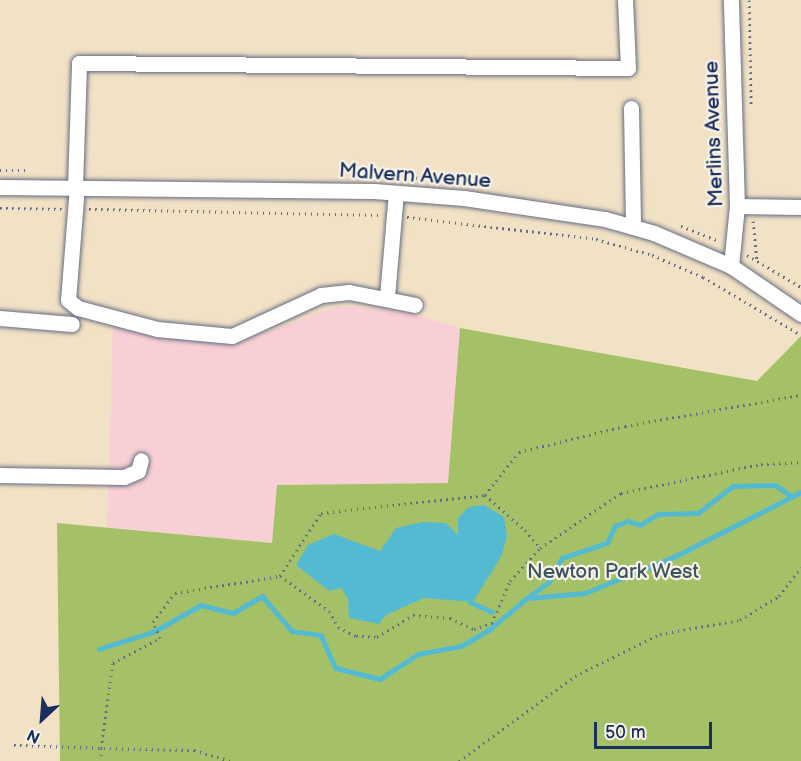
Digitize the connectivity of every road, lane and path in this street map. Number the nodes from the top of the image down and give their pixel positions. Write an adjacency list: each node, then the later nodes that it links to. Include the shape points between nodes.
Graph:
1 (625, 0): 4 (street, via 628,68 79,63)
2 (732, 0): 7 (street, Merlins Avenue)
3 (631, 108): 12 (street)
4 (76, 186): 5 (street, Malvern Avenue); 6 (street, Malvern Avenue); 10 (street)
5 (0, 187)
6 (396, 192): 11 (street); 12 (street, Malvern Avenue, via 464,198 605,219)
7 (737, 207): 8 (street); 13 (street, Merlins Avenue)
8 (801, 207)
9 (0, 208): 10 (path)
10 (75, 209): 11 (path); 14 (street, via 68,300 78,309 157,329 232,336 321,294 349,292)
11 (394, 216): 14 (street); 19 (path, via 539,230 596,239 652,255 702,277)
12 (633, 227): 13 (street, Malvern Avenue)
13 (731, 266): 16 (street, Malvern Avenue)
14 (387, 297): 15 (street)
15 (415, 305)
16 (801, 314)
17 (0, 318): 18 (street)
18 (72, 324)
19 (801, 335)
20 (801, 395): 24 (path, via 625,426 519,452)
21 (141, 460): 23 (street, via 138,471 124,477)
22 (801, 462): 25 (path, via 761,464 621,494)
23 (0, 476)
24 (485, 495): 25 (path); 27 (path, via 321,513)
25 (540, 548): 27 (path, via 510,581 492,623 474,628 450,618 413,615 377,637 356,636 338,627 329,611)
26 (801, 568): 32 (path, via 778,596 740,621 660,634 575,676)
27 (280, 576): 29 (path, via 175,592 153,622 159,636 113,663)
28 (14, 745): 29 (path)
29 (101, 748): 30 (path); 31 (path, via 195,750)
30 (101, 761)
31 (230, 761)
32 (459, 761)

